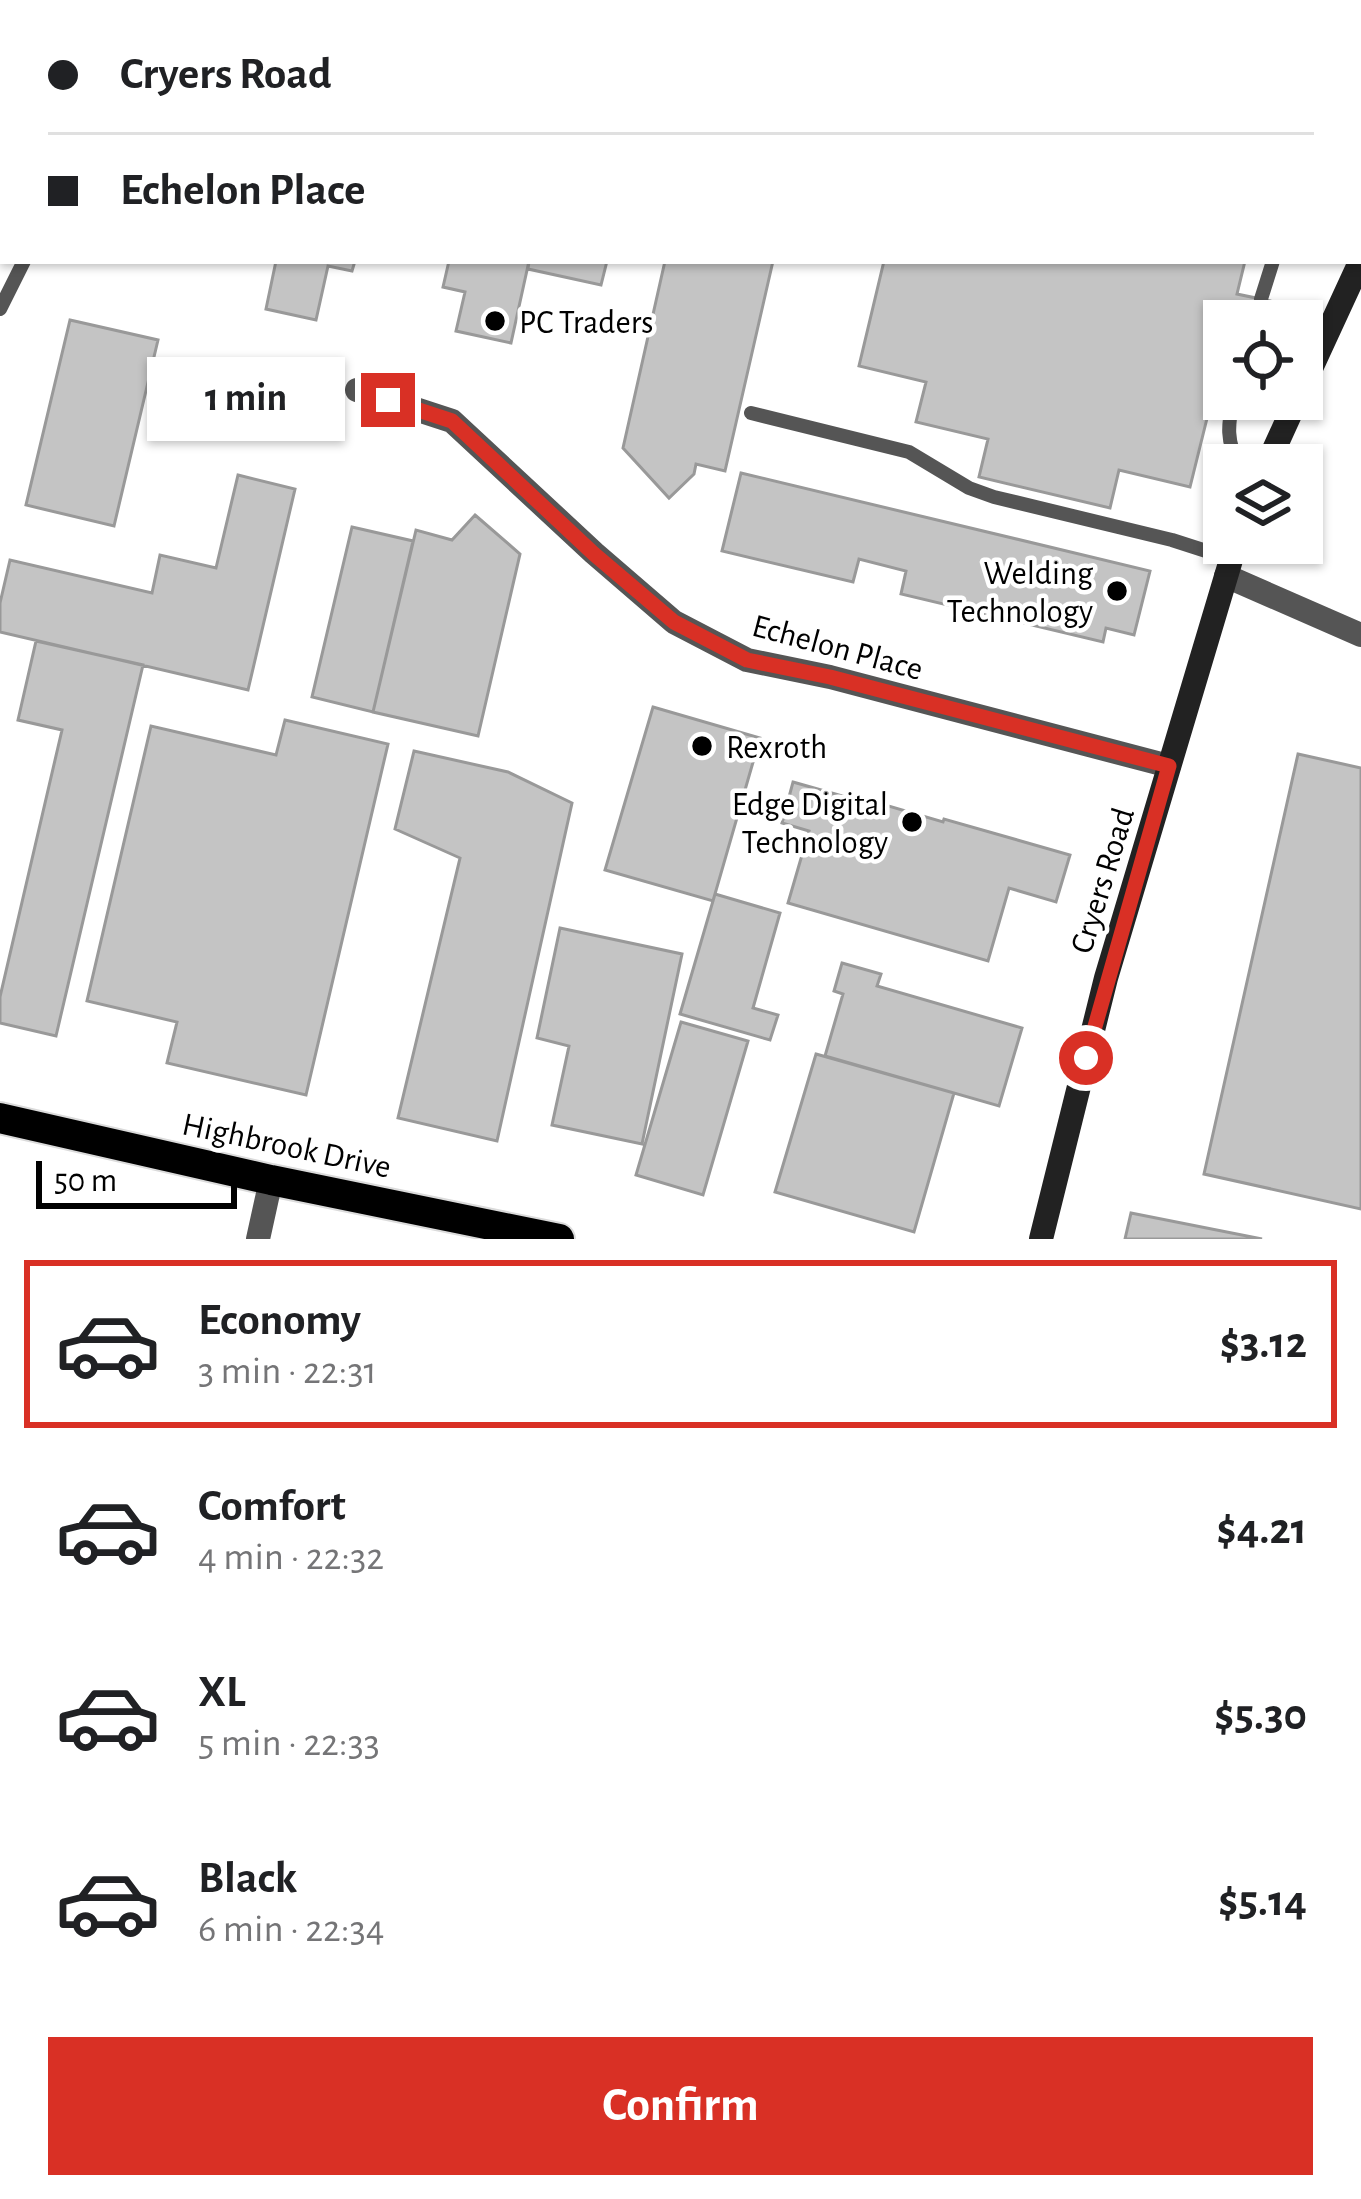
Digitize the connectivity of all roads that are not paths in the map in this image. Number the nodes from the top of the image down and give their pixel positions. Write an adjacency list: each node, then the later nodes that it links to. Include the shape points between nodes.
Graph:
1 (22, 264): 5 (lane)
2 (1273, 264): 4 (lane)
3 (1359, 264): 6 (main road)
4 (1261, 299)
5 (0, 309)
6 (1323, 342)
7 (357, 389): 13 (street, Echelon Place, via 452,421 674,622 747,660)
8 (751, 413): 9 (lane, via 909,452 994,497)
9 (1203, 550)
10 (1230, 564): 13 (main road, Cryers Road)
11 (1240, 564): 12 (street)
12 (1361, 635)
13 (1169, 766): 18 (main road, Cryers Road)
14 (0, 1118): 15 (main road, Highbrook Drive)
15 (271, 1180): 16 (street); 17 (main road, Highbrook Drive)
16 (258, 1239)
17 (559, 1239)
18 (1041, 1239)

